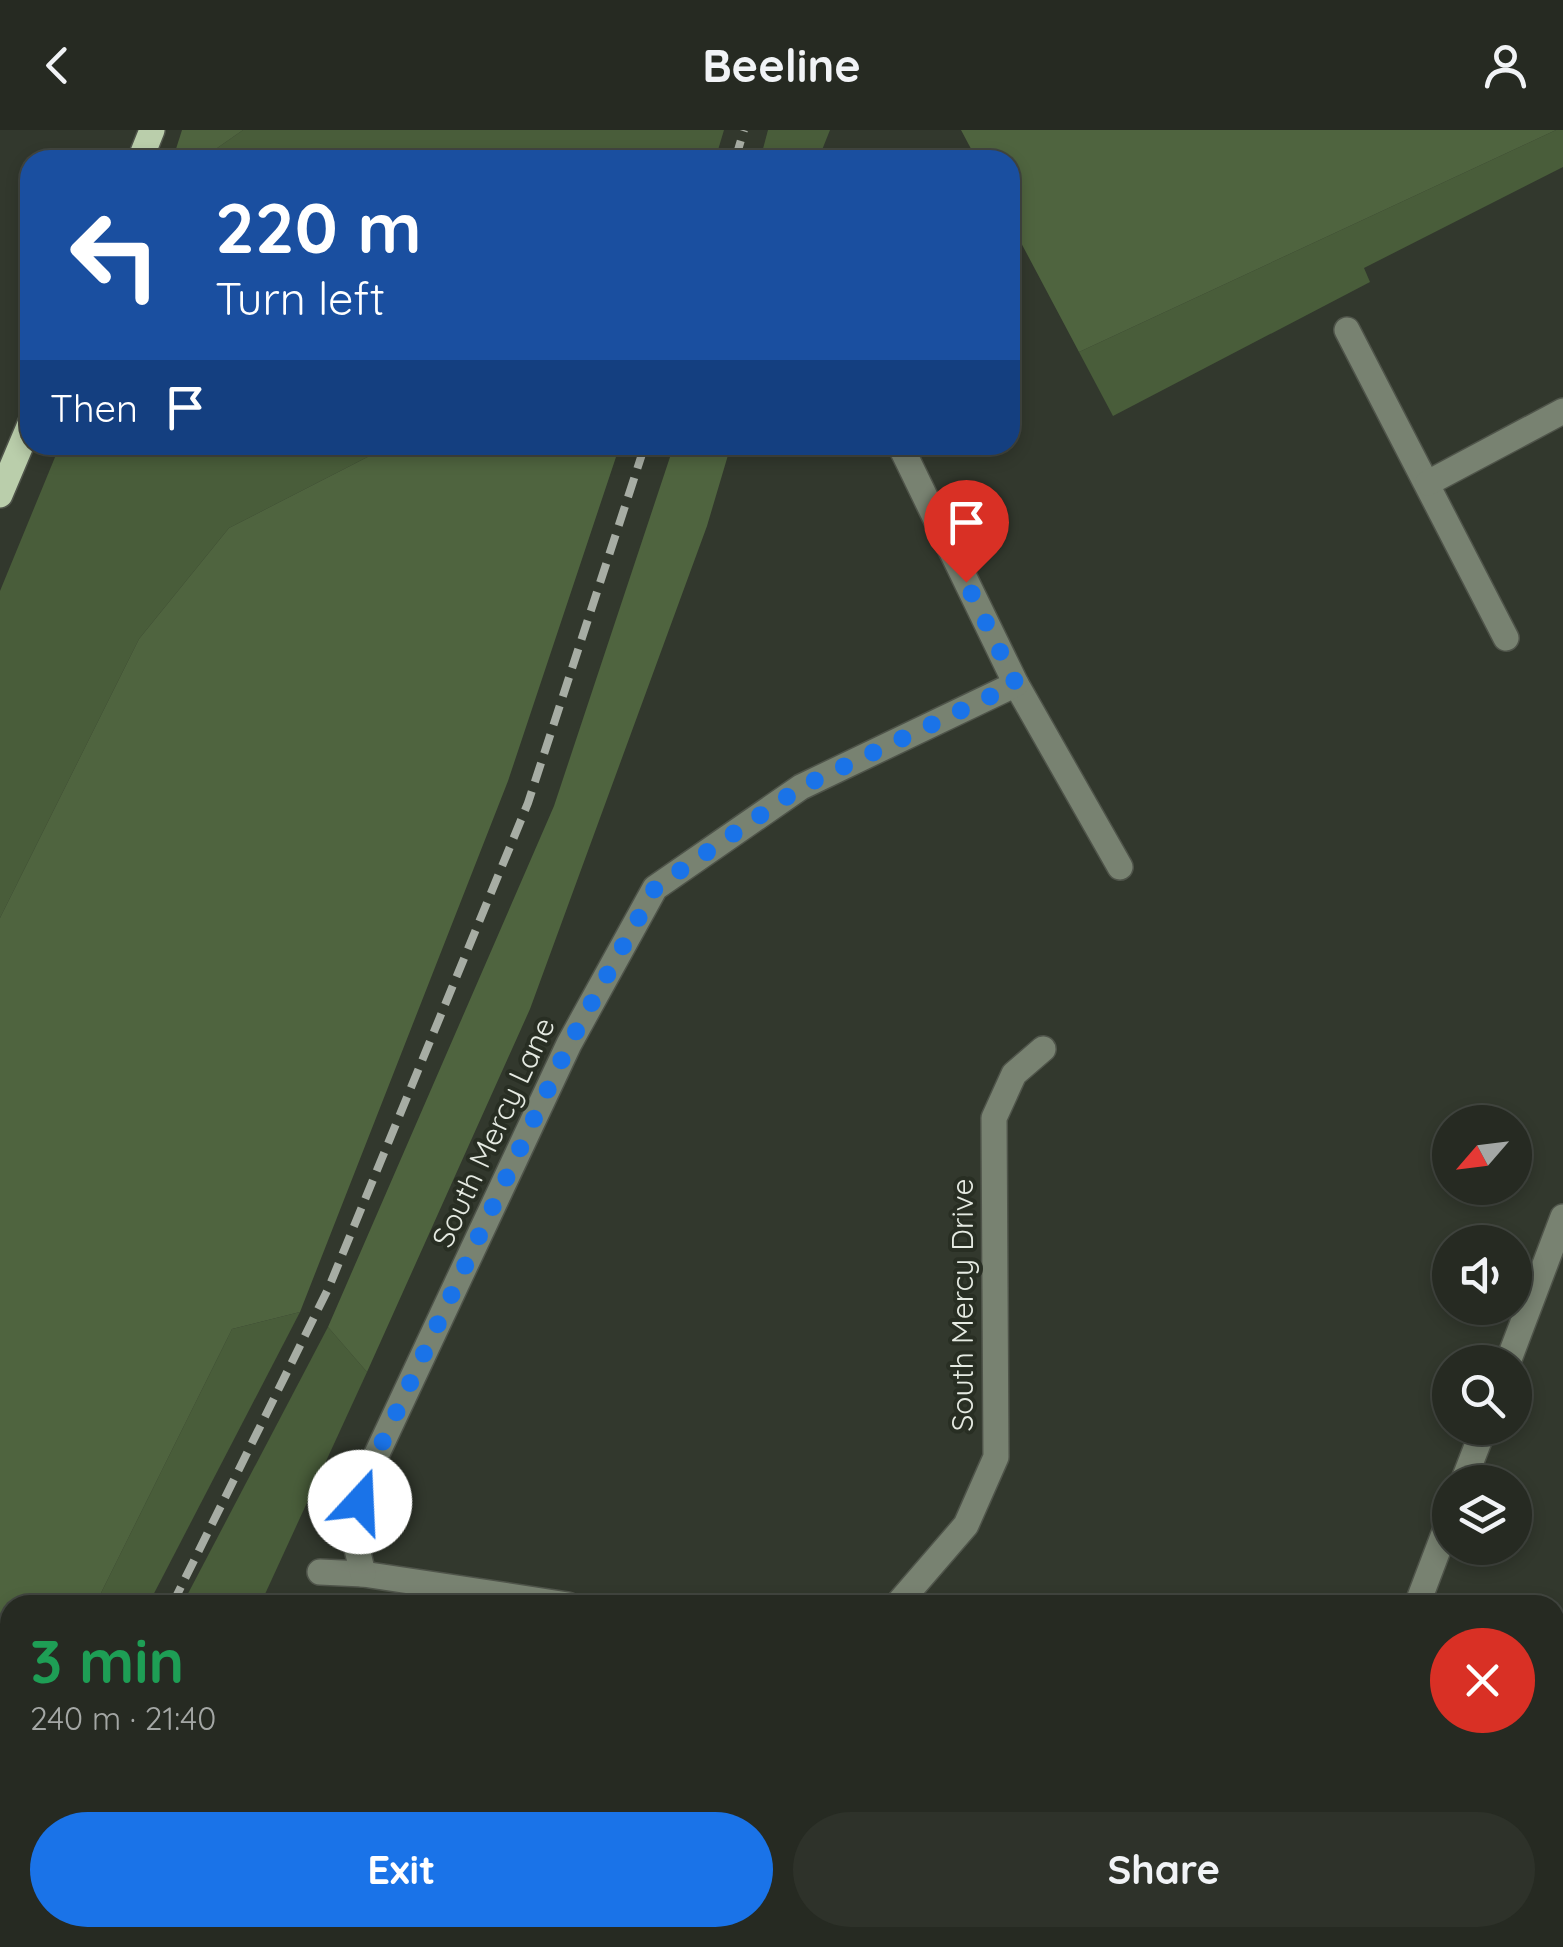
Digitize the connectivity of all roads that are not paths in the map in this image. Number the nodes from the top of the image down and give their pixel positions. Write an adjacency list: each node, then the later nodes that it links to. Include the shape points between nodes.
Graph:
1 (1347, 330): 5 (street)
2 (1563, 410): 5 (street)
3 (20, 448): 6 (main road)
4 (905, 455): 8 (street)
5 (1428, 484): 7 (street)
6 (0, 495)
7 (1506, 638)
8 (1016, 684): 9 (street); 15 (street, South Mercy Lane, via 801,787 655,888 569,1044 367,1475 352,1528)
9 (1120, 867)
10 (1043, 1049): 17 (street, South Mercy Drive, via 1014,1074 994,1118 996,1457 966,1525)
11 (1563, 1217): 12 (street)
12 (1514, 1345)
13 (1433, 1565): 18 (street)
14 (320, 1572): 15 (street)
15 (363, 1574): 16 (street)
16 (436, 1595)
17 (906, 1595)
18 (1422, 1595)

